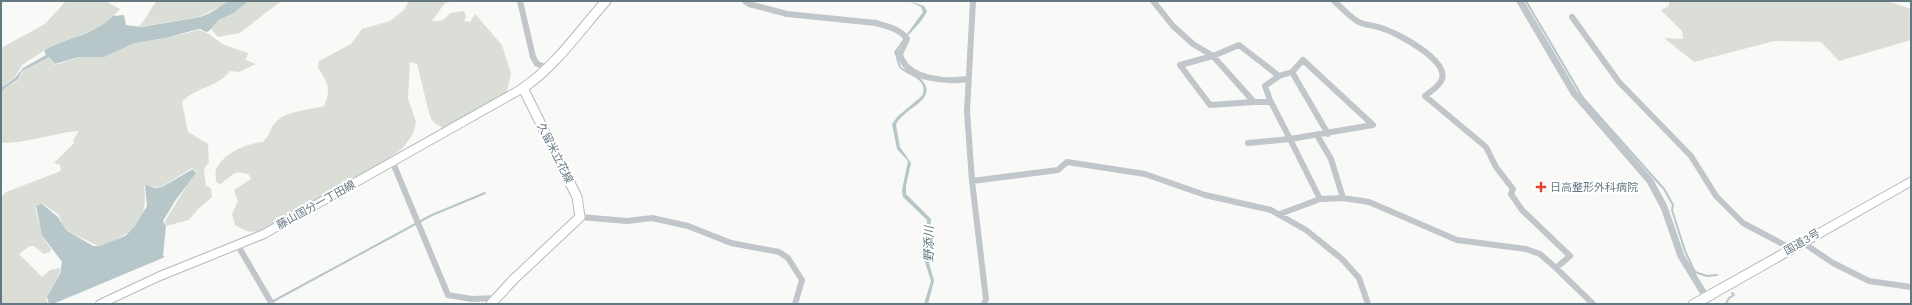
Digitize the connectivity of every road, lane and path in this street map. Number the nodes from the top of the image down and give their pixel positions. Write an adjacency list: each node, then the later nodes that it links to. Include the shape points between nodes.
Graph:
1 (520, 1): 10 (street, via 533,57 537,64)
2 (606, 1): 10 (main road)
3 (745, 1): 13 (street, via 788,14 876,23 889,27 906,36 900,54 903,64 908,68 930,77)
4 (974, 1): 13 (street)
5 (1153, 1): 9 (street, via 1173,26 1193,44)
6 (1334, 1): 31 (street, via 1358,22 1383,28 1401,36 1440,66 1443,77 1440,84 1425,96 1486,147 1496,167 1513,189 1511,194 1522,210 1570,256)
7 (1520, 1): 33 (street, via 1583,104 1634,160 1658,192 1666,209 1678,252)
8 (1572, 18): 30 (street, via 1619,82 1691,156 1716,196 1743,223)
9 (1213, 56): 12 (street, via 1239,45); 15 (street); 15 (street, via 1180,65 1210,105)
10 (549, 68): 14 (main road)
11 (1292, 72): 12 (street); 17 (street); 17 (street, via 1303,60 1373,126)
12 (1279, 76): 16 (street, via 1265,86)
13 (968, 79): 22 (street, via 967,111)
14 (523, 88): 21 (main road, 藤山国分一丁田線); 27 (main road, 久留米立花線, via 577,197)
15 (1254, 102): 16 (street)
16 (1269, 102): 19 (street)
17 (1328, 134): 18 (street)
18 (1317, 136): 19 (street); 24 (street, via 1331,159)
19 (1290, 139): 20 (street); 25 (street)
20 (1248, 143)
21 (393, 163): 29 (main road, 藤山国分一丁田線, via 264,234); 34 (street, via 448,295)
22 (972, 181): 26 (street, via 1058,170 1067,162 1145,174 1205,195); 38 (street, via 982,255 986,299)
23 (1910, 184): 28 (highway, 国道3号)
24 (1343, 198): 25 (street); 31 (street, via 1369,202 1388,209 1457,240 1526,249 1540,254)
25 (1320, 199): 26 (street)
26 (1280, 214): 39 (street, via 1343,259 1359,278)
27 (580, 217): 34 (main road); 37 (street, via 627,221 652,218 688,226 731,243 779,252 788,258 802,280)
28 (1802, 242): 30 (highway, 国道3号); 32 (street, via 1833,263 1869,281)
29 (237, 244): 35 (main road, 藤山国分一丁田線); 36 (street)
30 (1792, 249): 33 (highway, 国道3号)
31 (1556, 268): 40 (street)
32 (1911, 287)
33 (1706, 297): 41 (highway, 国道3号)
34 (494, 301)
35 (100, 304)
36 (272, 304)
37 (794, 304)
38 (984, 304)
39 (1368, 304)
40 (1593, 304)
41 (1694, 304)

